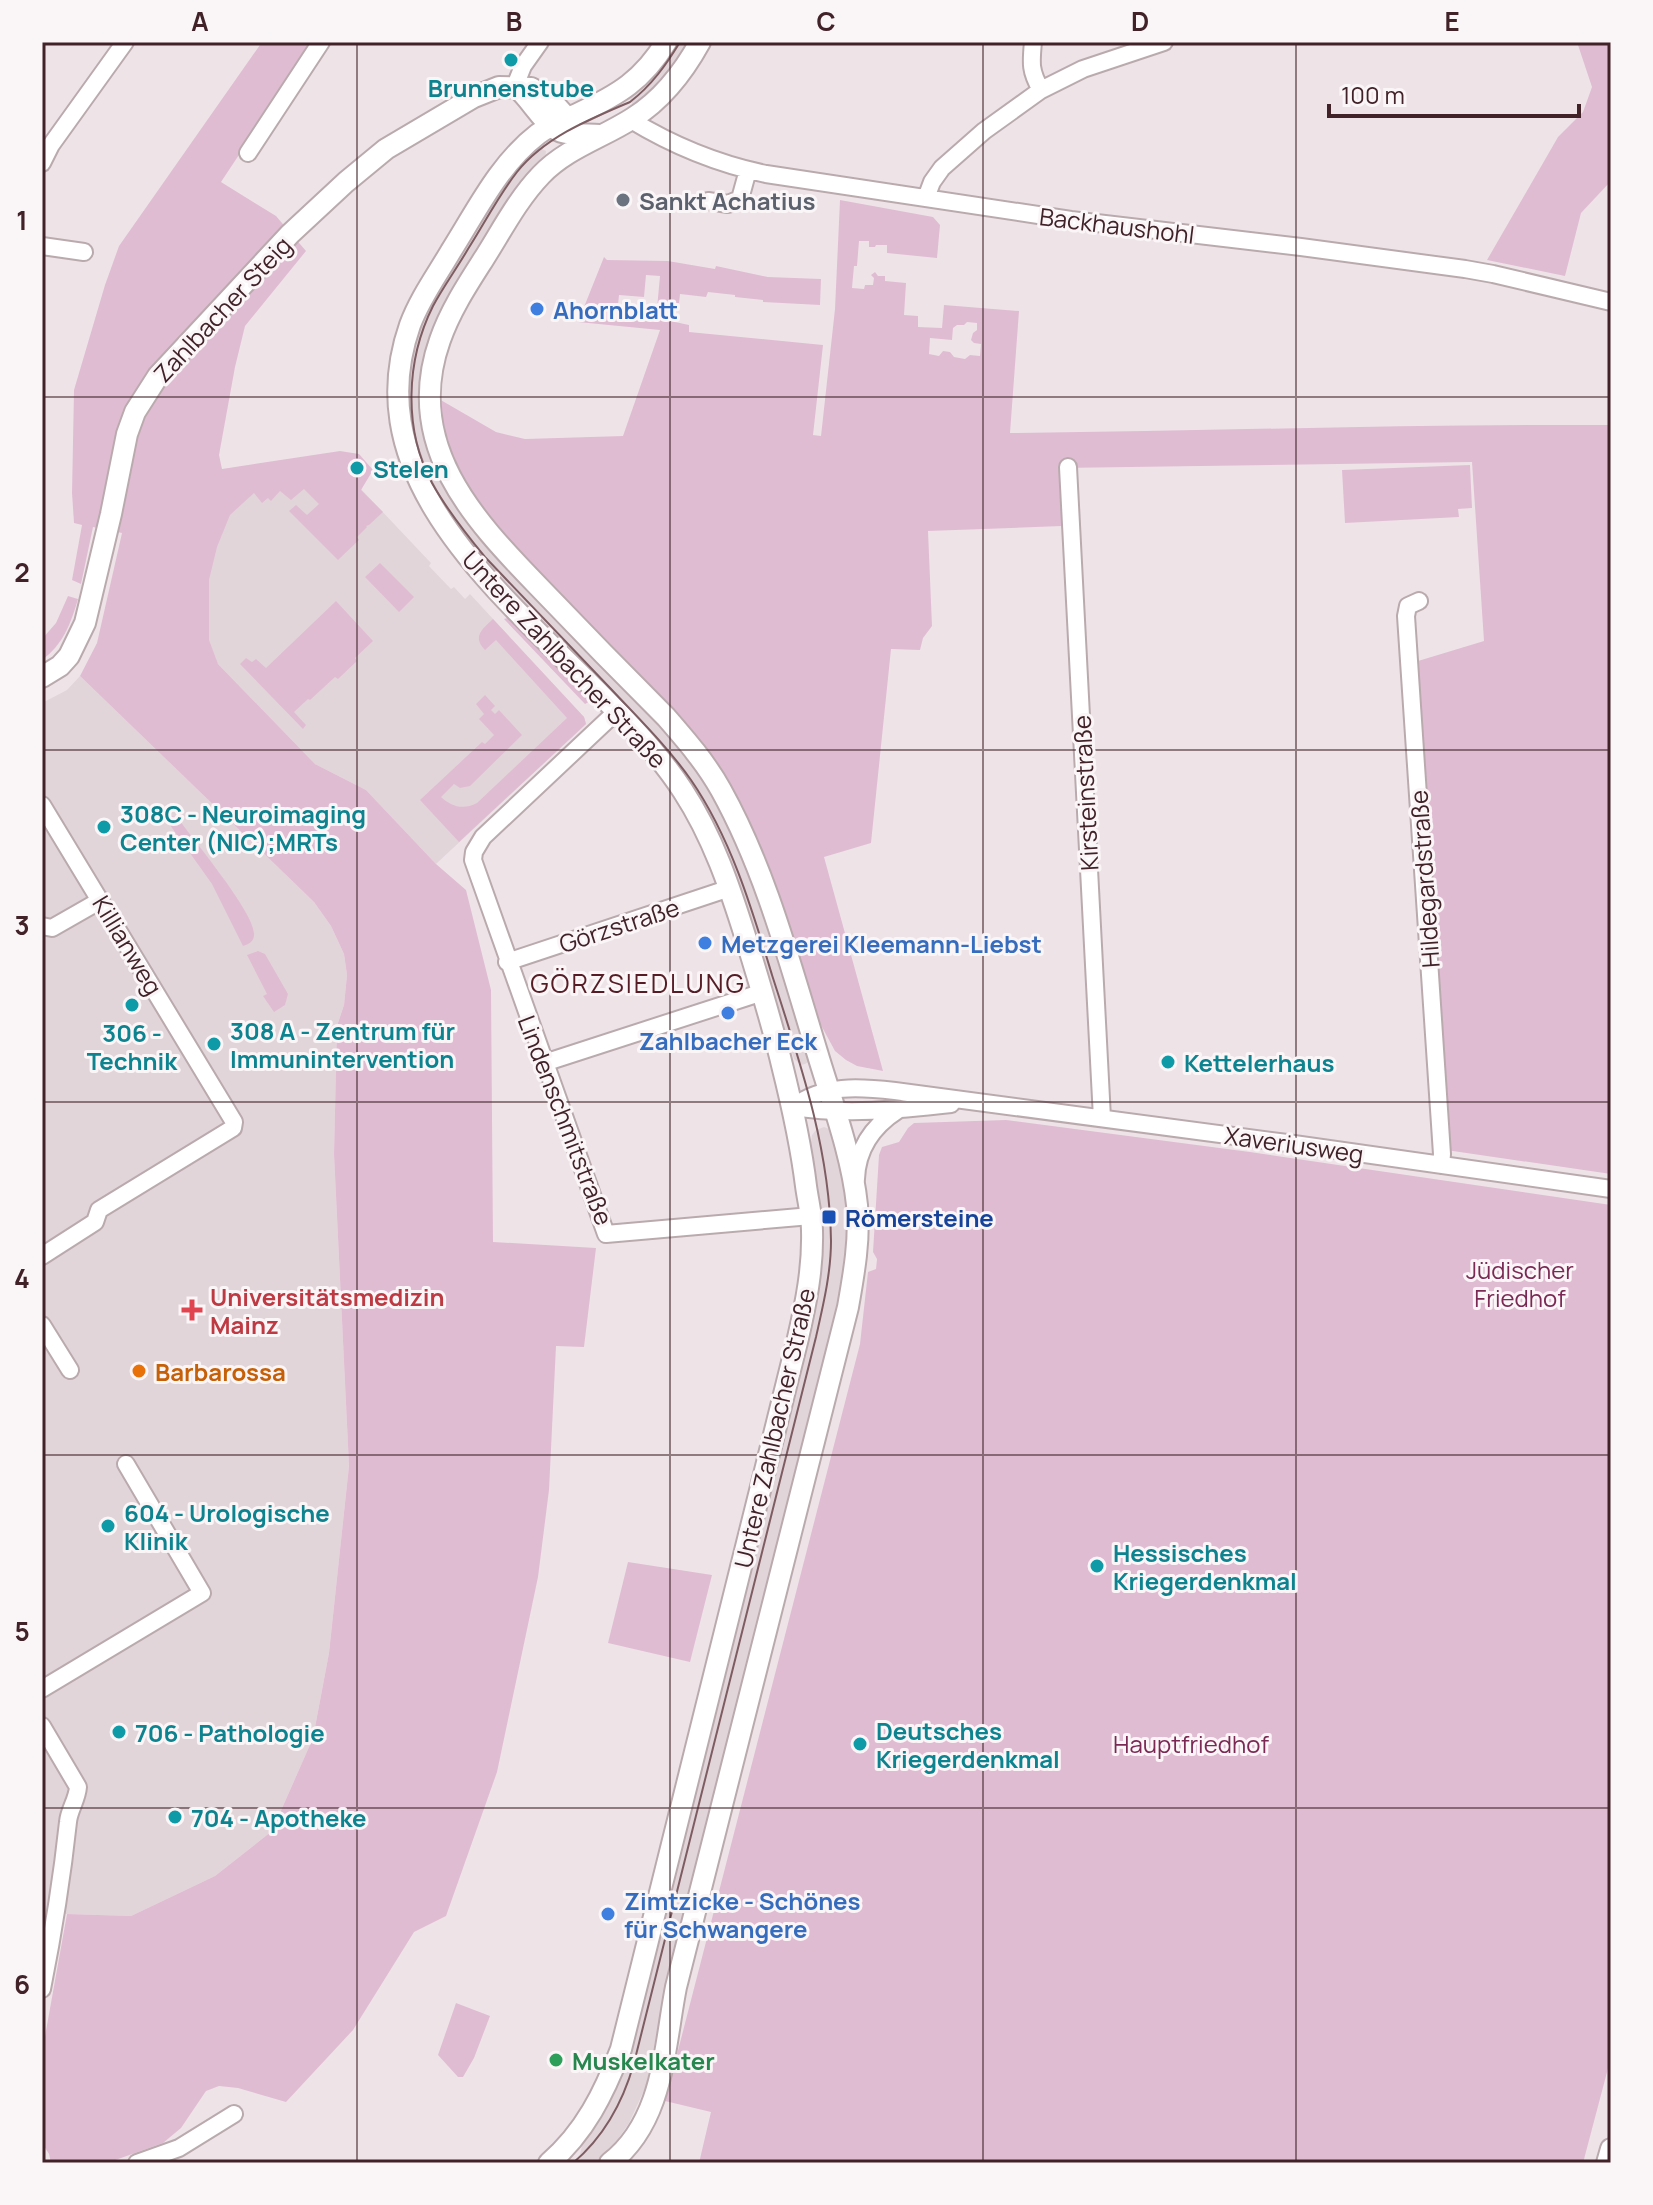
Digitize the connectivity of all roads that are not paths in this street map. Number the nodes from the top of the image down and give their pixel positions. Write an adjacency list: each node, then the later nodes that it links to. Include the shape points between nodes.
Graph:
1 (125, 42): 15 (street)
2 (321, 42): 14 (street)
3 (540, 42): 8 (street)
4 (666, 42): 10 (street, Untere Zahlbacher Straße, via 644,73)
5 (700, 42): 11 (street, Untere Zahlbacher Straße, via 672,85)
6 (1033, 42): 9 (street, via 1031,67)
7 (1164, 42): 9 (street, via 1083,69)
8 (515, 86): 12 (street); 25 (street, Zahlbacher Steig, via 474,97 386,149 290,234 158,376 127,434 85,623 69,656)
9 (1041, 90): 18 (street, via 942,168)
10 (618, 93): 11 (street); 12 (street, Untere Zahlbacher Straße)
11 (631, 120): 13 (street, Untere Zahlbacher Straße); 16 (street, Backhaushohl)
12 (561, 125): 13 (street); 17 (street); 26 (street, Untere Zahlbacher Straße, via 536,135 509,161 421,301 404,349 401,416 410,460 441,520 481,572)
13 (599, 135): 17 (street, Untere Zahlbacher Straße)
14 (248, 153)
15 (42, 163)
16 (748, 170): 18 (street, Backhaushohl); 19 (street, via 740,199 728,204)
17 (545, 171): 34 (street, Untere Zahlbacher Straße, via 477,269 440,339 430,393 436,442 446,471 472,513 666,717 720,789 768,899)
18 (926, 198): 22 (street, Backhaushohl, via 1465,269)
19 (708, 201)
20 (42, 246): 21 (street)
21 (84, 252)
22 (1611, 302)
23 (1068, 467): 39 (street, Kirsteinstraße)
24 (1419, 601): 40 (street, Hildegardstraße, via 1408,606 1406,616)
25 (42, 677)
26 (617, 711): 28 (street, Untere Zahlbacher Straße, via 681,788); 31 (street, Lindenschmitstraße, via 483,837 474,852)
27 (42, 805): 29 (street, Killianweg)
28 (730, 888): 31 (street, Görzstraße); 32 (street, Untere Zahlbacher Straße)
29 (101, 900): 30 (street, via 52,928); 44 (street, Killianweg, via 234,1122 233,1128 99,1210 95,1222)
30 (42, 926)
31 (507, 962): 33 (street, Lindenschmitstraße)
32 (763, 992): 33 (street); 36 (street, Untere Zahlbacher Straße)
33 (544, 1063): 43 (street, Lindenschmitstraße, via 606,1234)
34 (828, 1090): 35 (street, Xaveriusweg, via 865,1088); 36 (street, Xaveriusweg); 38 (street, Untere Zahlbacher Straße)
35 (977, 1102): 37 (street, Xaveriusweg); 39 (street, Xaveriusweg)
36 (793, 1107): 38 (street, Xaveriusweg); 43 (street, Untere Zahlbacher Straße)
37 (899, 1110): 38 (street, Xaveriusweg); 42 (street, via 863,1146)
38 (835, 1111): 42 (street, Untere Zahlbacher Straße)
39 (1102, 1118): 40 (street, Xaveriusweg)
40 (1441, 1165): 41 (street, Xaveriusweg)
41 (1611, 1189)
42 (855, 1192): 55 (street, Untere Zahlbacher Straße, via 857,1244 848,1307 676,1987 660,2080 636,2133)
43 (811, 1216): 54 (street, Untere Zahlbacher Straße, via 810,1271 798,1338 621,2049 589,2118)
44 (42, 1256)
45 (42, 1325): 46 (street)
46 (70, 1370)
47 (126, 1464): 48 (street, via 202,1593)
48 (42, 1689)
49 (42, 1726): 50 (street, via 78,1787 78,1796 68,1817)
50 (42, 1989)
51 (234, 2114): 53 (street, via 179,2148)
52 (1611, 2149): 56 (street)
53 (137, 2163)
54 (549, 2163)
55 (610, 2163)
56 (1607, 2163)

